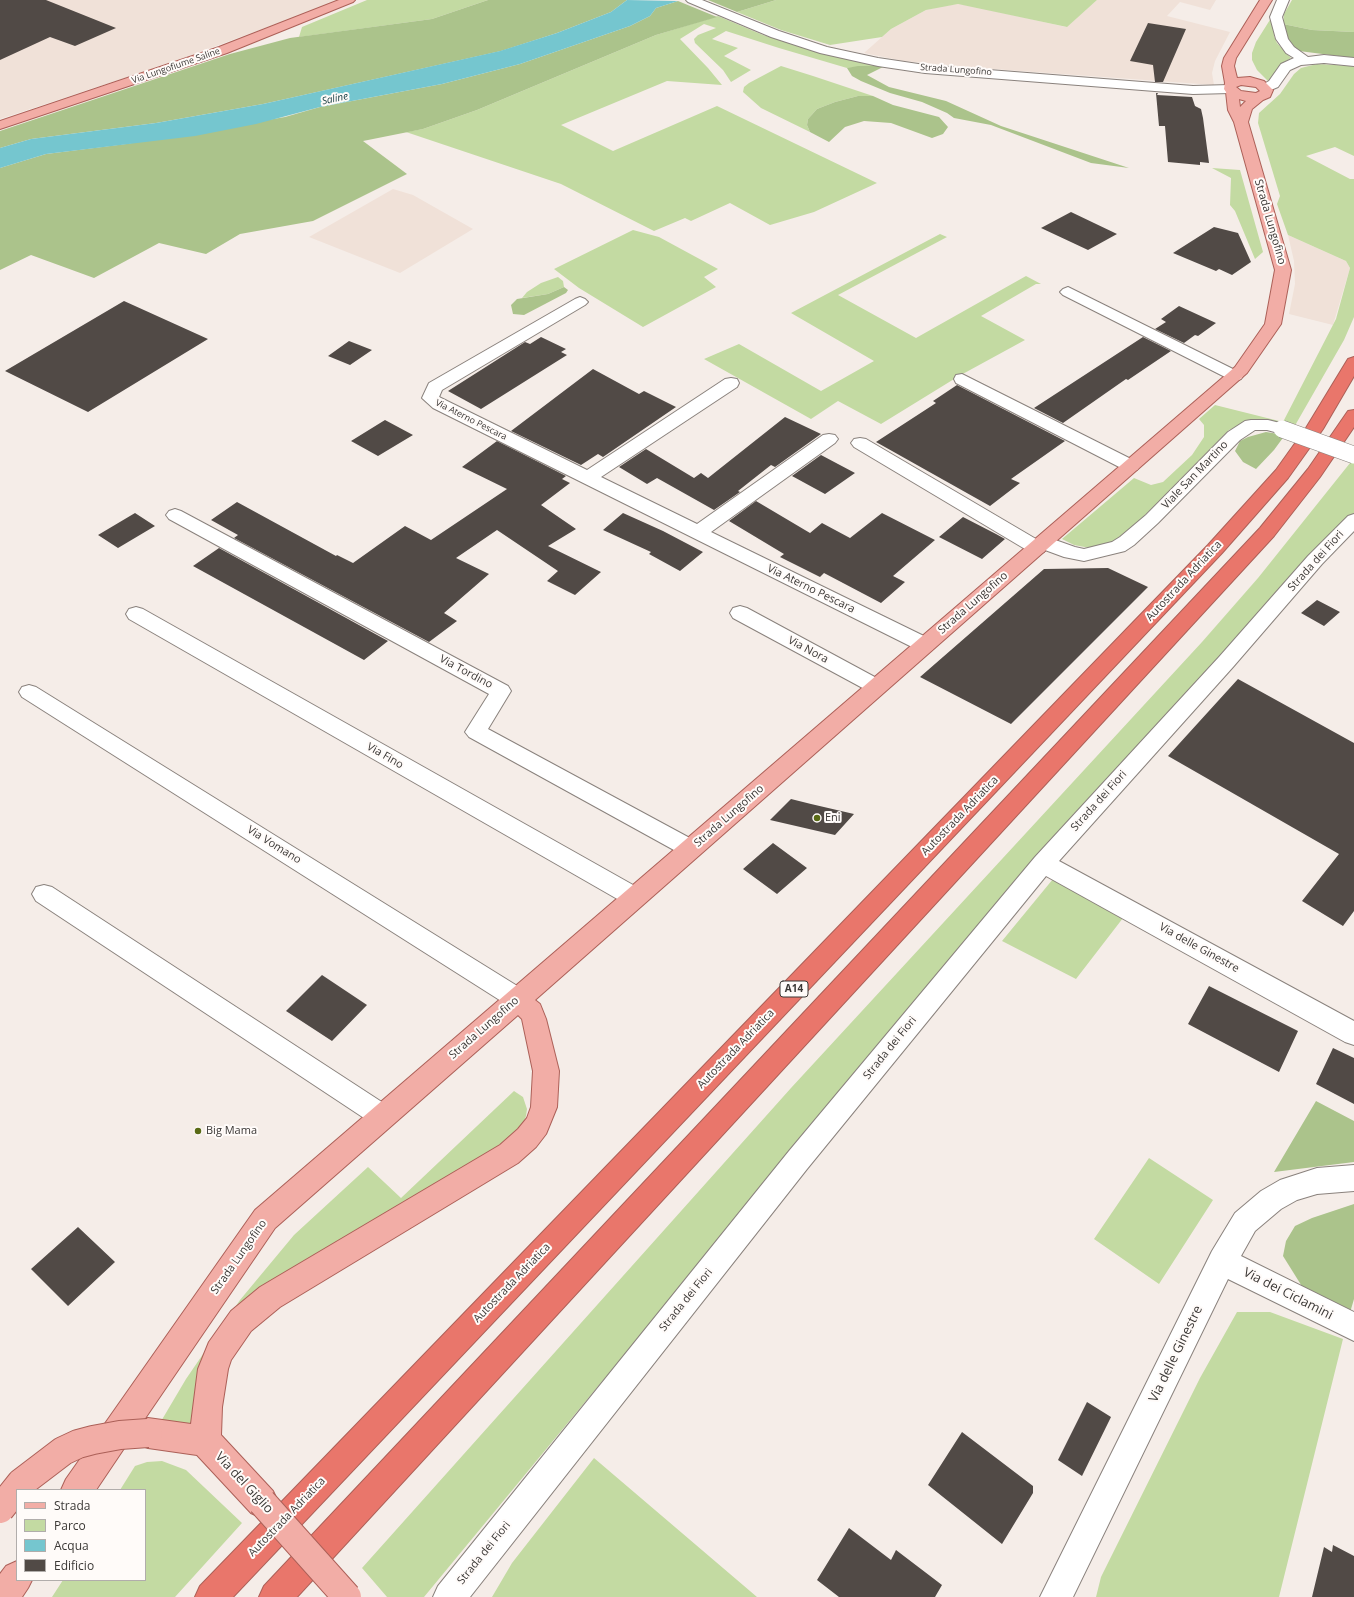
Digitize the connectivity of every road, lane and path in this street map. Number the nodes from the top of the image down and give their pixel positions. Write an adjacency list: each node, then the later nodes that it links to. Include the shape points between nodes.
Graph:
1 (348, 0): 11 (main road, Via Lungofiume Saline, via 223,50)
2 (692, 0): 8 (street, Strada Lungofino, via 775,34 824,50 878,62 1194,90)
3 (1266, 0): 5 (main road, Strada Lungofino)
4 (1283, 0): 6 (street, via 1276,17 1282,39 1290,50)
5 (1237, 46): 8 (main road, Strada Lungofino, via 1228,66); 9 (main road, via 1248,73)
6 (1305, 60): 7 (street); 9 (street, via 1285,67 1274,84)
7 (1354, 62)
8 (1231, 88): 9 (main road, Strada Lungofino, via 1247,97); 10 (main road, Strada Lungofino, via 1234,110)
9 (1261, 90): 10 (main road, via 1246,108)
10 (1241, 122): 15 (main road, Strada Lungofino, via 1283,270 1274,324)
11 (0, 125)
12 (1068, 292): 15 (street)
13 (580, 302): 23 (street, Via Aterno Pescara, via 435,387 430,398)
14 (1354, 362): 48 (highway, Autostrada Adriatica / A14, via 1329,407 1286,467 1268,491 1215,549)
15 (1235, 376): 22 (main road, Strada Lungofino)
16 (962, 379): 22 (street)
17 (731, 383): 23 (street)
18 (1354, 415): 49 (highway, via 1314,473 1267,532)
19 (829, 439): 26 (street)
20 (860, 443): 27 (street, Viale San Martino)
21 (1354, 455): 27 (street, Viale San Martino, bridge, via 1282,429 1268,425 1251,425 1234,436 1152,519 1118,547 1084,555)
22 (1130, 466): 27 (main road, Strada Lungofino)
23 (587, 478): 26 (street, Via Aterno Pescara)
24 (175, 515): 33 (street, Via Tordino, via 501,691 476,732)
25 (1354, 520): 34 (street, Strada dei Fiori, via 1315,560)
26 (697, 533): 30 (street, Via Aterno Pescara)
27 (1040, 545): 30 (main road, Strada Lungofino)
28 (740, 613): 31 (street, Via Nora)
29 (136, 614): 36 (street, Via Fino)
30 (925, 645): 31 (main road, Strada Lungofino)
31 (877, 686): 33 (main road, Strada Lungofino)
32 (29, 692): 37 (street, Via Vomano)
33 (690, 849): 36 (main road, Strada Lungofino)
34 (1043, 863): 38 (street, Via delle Ginestre); 51 (street, Strada dei Fiori, via 798,1160)
35 (44, 894): 39 (street)
36 (634, 897): 37 (main road, Strada Lungofino)
37 (518, 999): 39 (main road, Strada Lungofino); 43 (main road, via 531,1012 543,1051 546,1071 544,1107 538,1125 514,1150 476,1176 270,1297 242,1321 219,1352 213,1369)
38 (1354, 1034)
39 (382, 1116): 44 (main road, Strada Lungofino, via 265,1219)
40 (1354, 1178): 41 (street, Via delle Ginestre, via 1317,1181 1290,1189 1271,1200 1245,1222)
41 (1222, 1261): 42 (street, Via dei Ciclamini); 52 (street, Via delle Ginestre)
42 (1354, 1327)
43 (205, 1441): 45 (main road, bridge, via 148,1434 120,1435 78,1444 63,1451 21,1483); 50 (main road, Via del Giglio, bridge)
44 (78, 1489)
45 (0, 1508)
46 (16, 1578): 47 (main road)
47 (3, 1597)
48 (211, 1597)
49 (275, 1597)
50 (347, 1597)
51 (449, 1597)
52 (1056, 1597)

